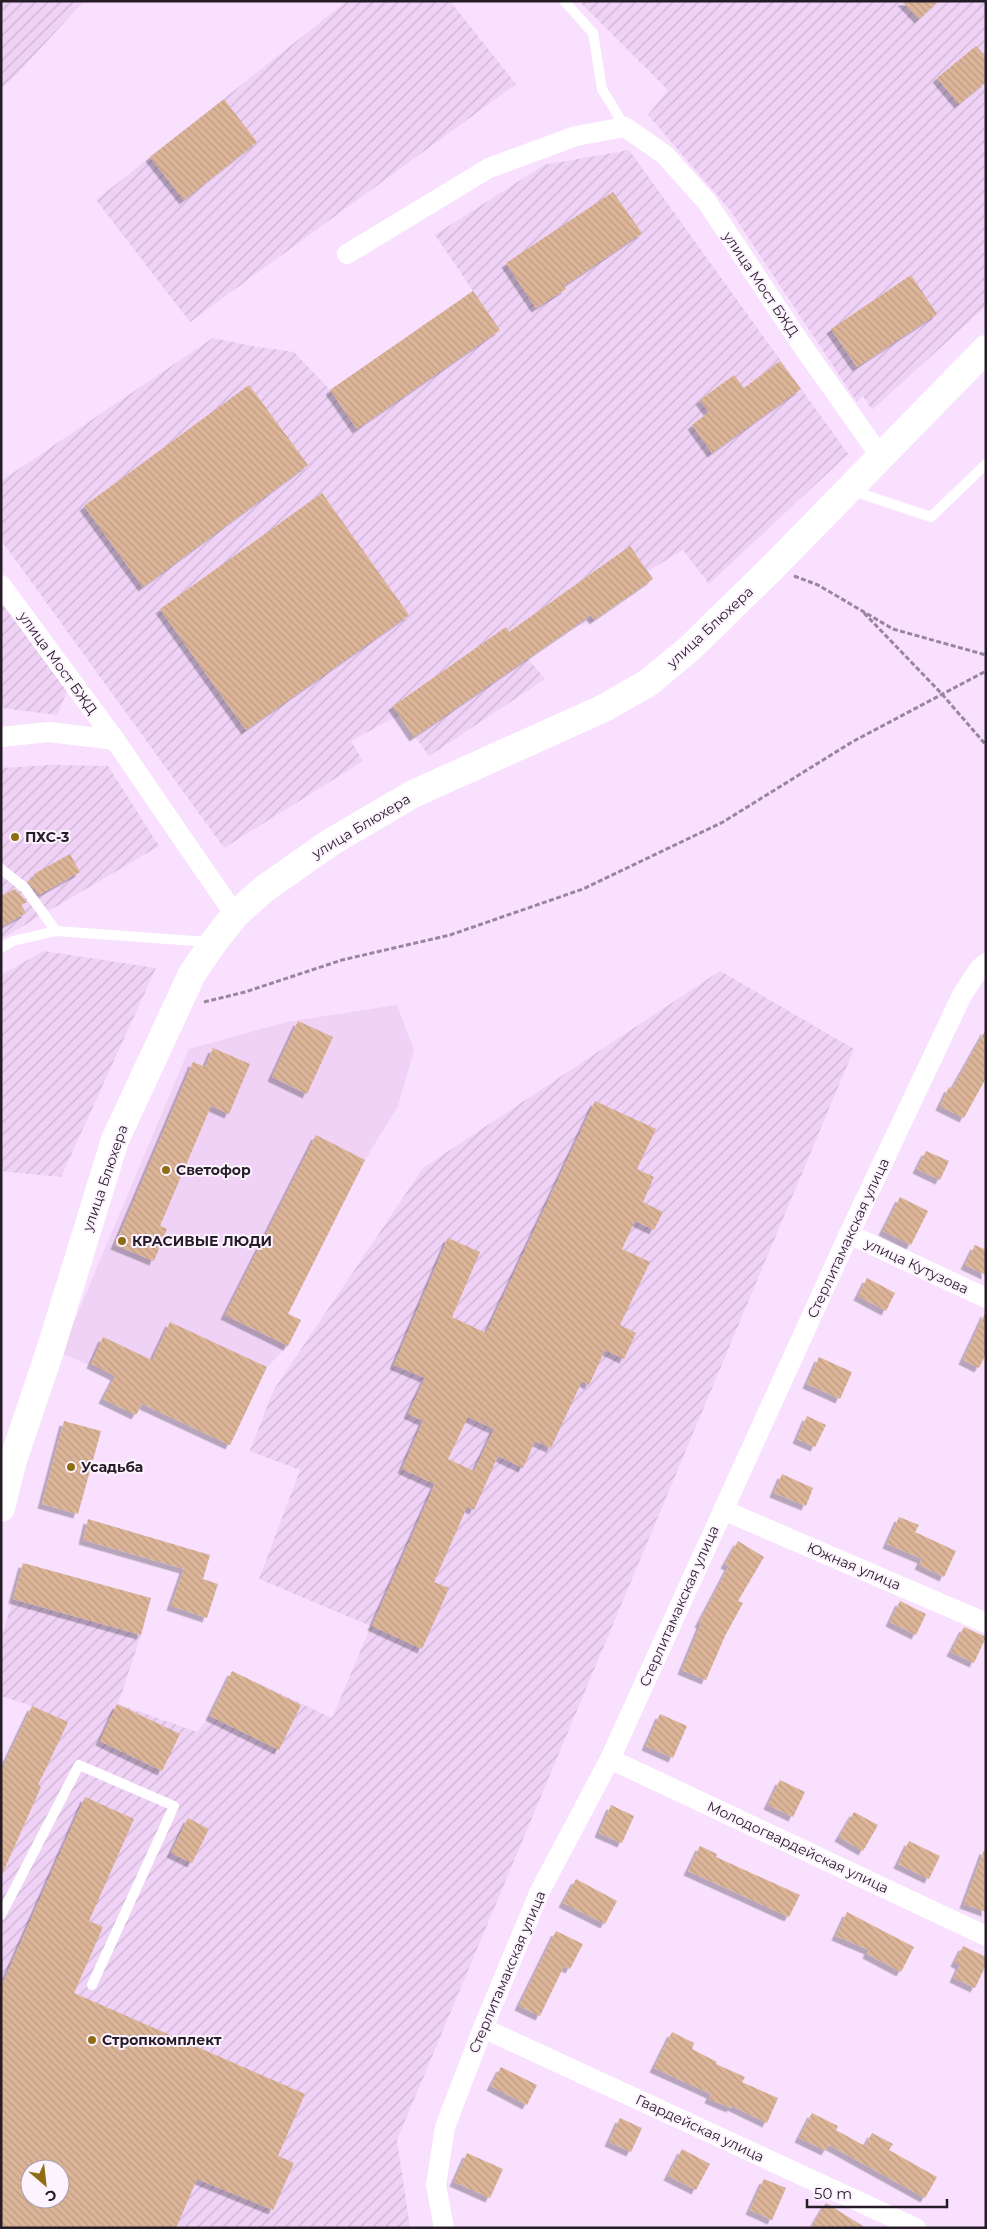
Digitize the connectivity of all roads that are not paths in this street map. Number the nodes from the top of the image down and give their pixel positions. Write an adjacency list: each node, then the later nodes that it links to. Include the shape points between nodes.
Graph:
1 (564, 1): 2 (lane, улица Мост БЖД, via 593,32 602,89)
2 (624, 127): 3 (street, via 576,136 489,168); 5 (street, улица Мост БЖД, via 665,155 707,202)
3 (347, 254)
4 (986, 350): 5 (main road, улица Блюхера)
5 (881, 457): 7 (main road, улица Блюхера)
6 (986, 464): 7 (lane, via 931,517)
7 (850, 489): 12 (main road, улица Блюхера, via 689,649 648,683 602,709 414,794 331,842 264,889)
8 (1, 585): 10 (street, улица Мост БЖД)
9 (1, 737): 10 (street, via 49,732)
10 (115, 740): 12 (street, улица Мост БЖД)
11 (1, 869): 13 (lane, via 25,888)
12 (234, 915): 14 (main road, улица Блюхера)
13 (56, 930): 14 (lane); 15 (lane, via 13,941)
14 (213, 943): 19 (main road, улица Блюхера, via 192,974 115,1140 49,1354)
15 (1, 948)
16 (986, 963): 17 (street, Стерлитамакская улица, via 979,968 962,995)
17 (849, 1234): 18 (street, улица Кутузова); 21 (street, Стерлитамакская улица)
18 (986, 1298)
19 (7, 1457): 20 (main road, улица Блюхера)
20 (1, 1508)
21 (722, 1510): 22 (street, Южная улица); 23 (street, Стерлитамакская улица)
22 (986, 1623)
23 (610, 1759): 25 (street, Молодогвардейская улица); 27 (street, Стерлитамакская улица, via 540,1891)
24 (1, 1915): 26 (lane, via 79,1765 174,1806)
25 (986, 1936)
26 (92, 1985)
27 (483, 2028): 28 (street, Стерлитамакская улица, via 445,2127 436,2185); 29 (street, Гвардейская улица)
28 (444, 2228)
29 (916, 2228)

